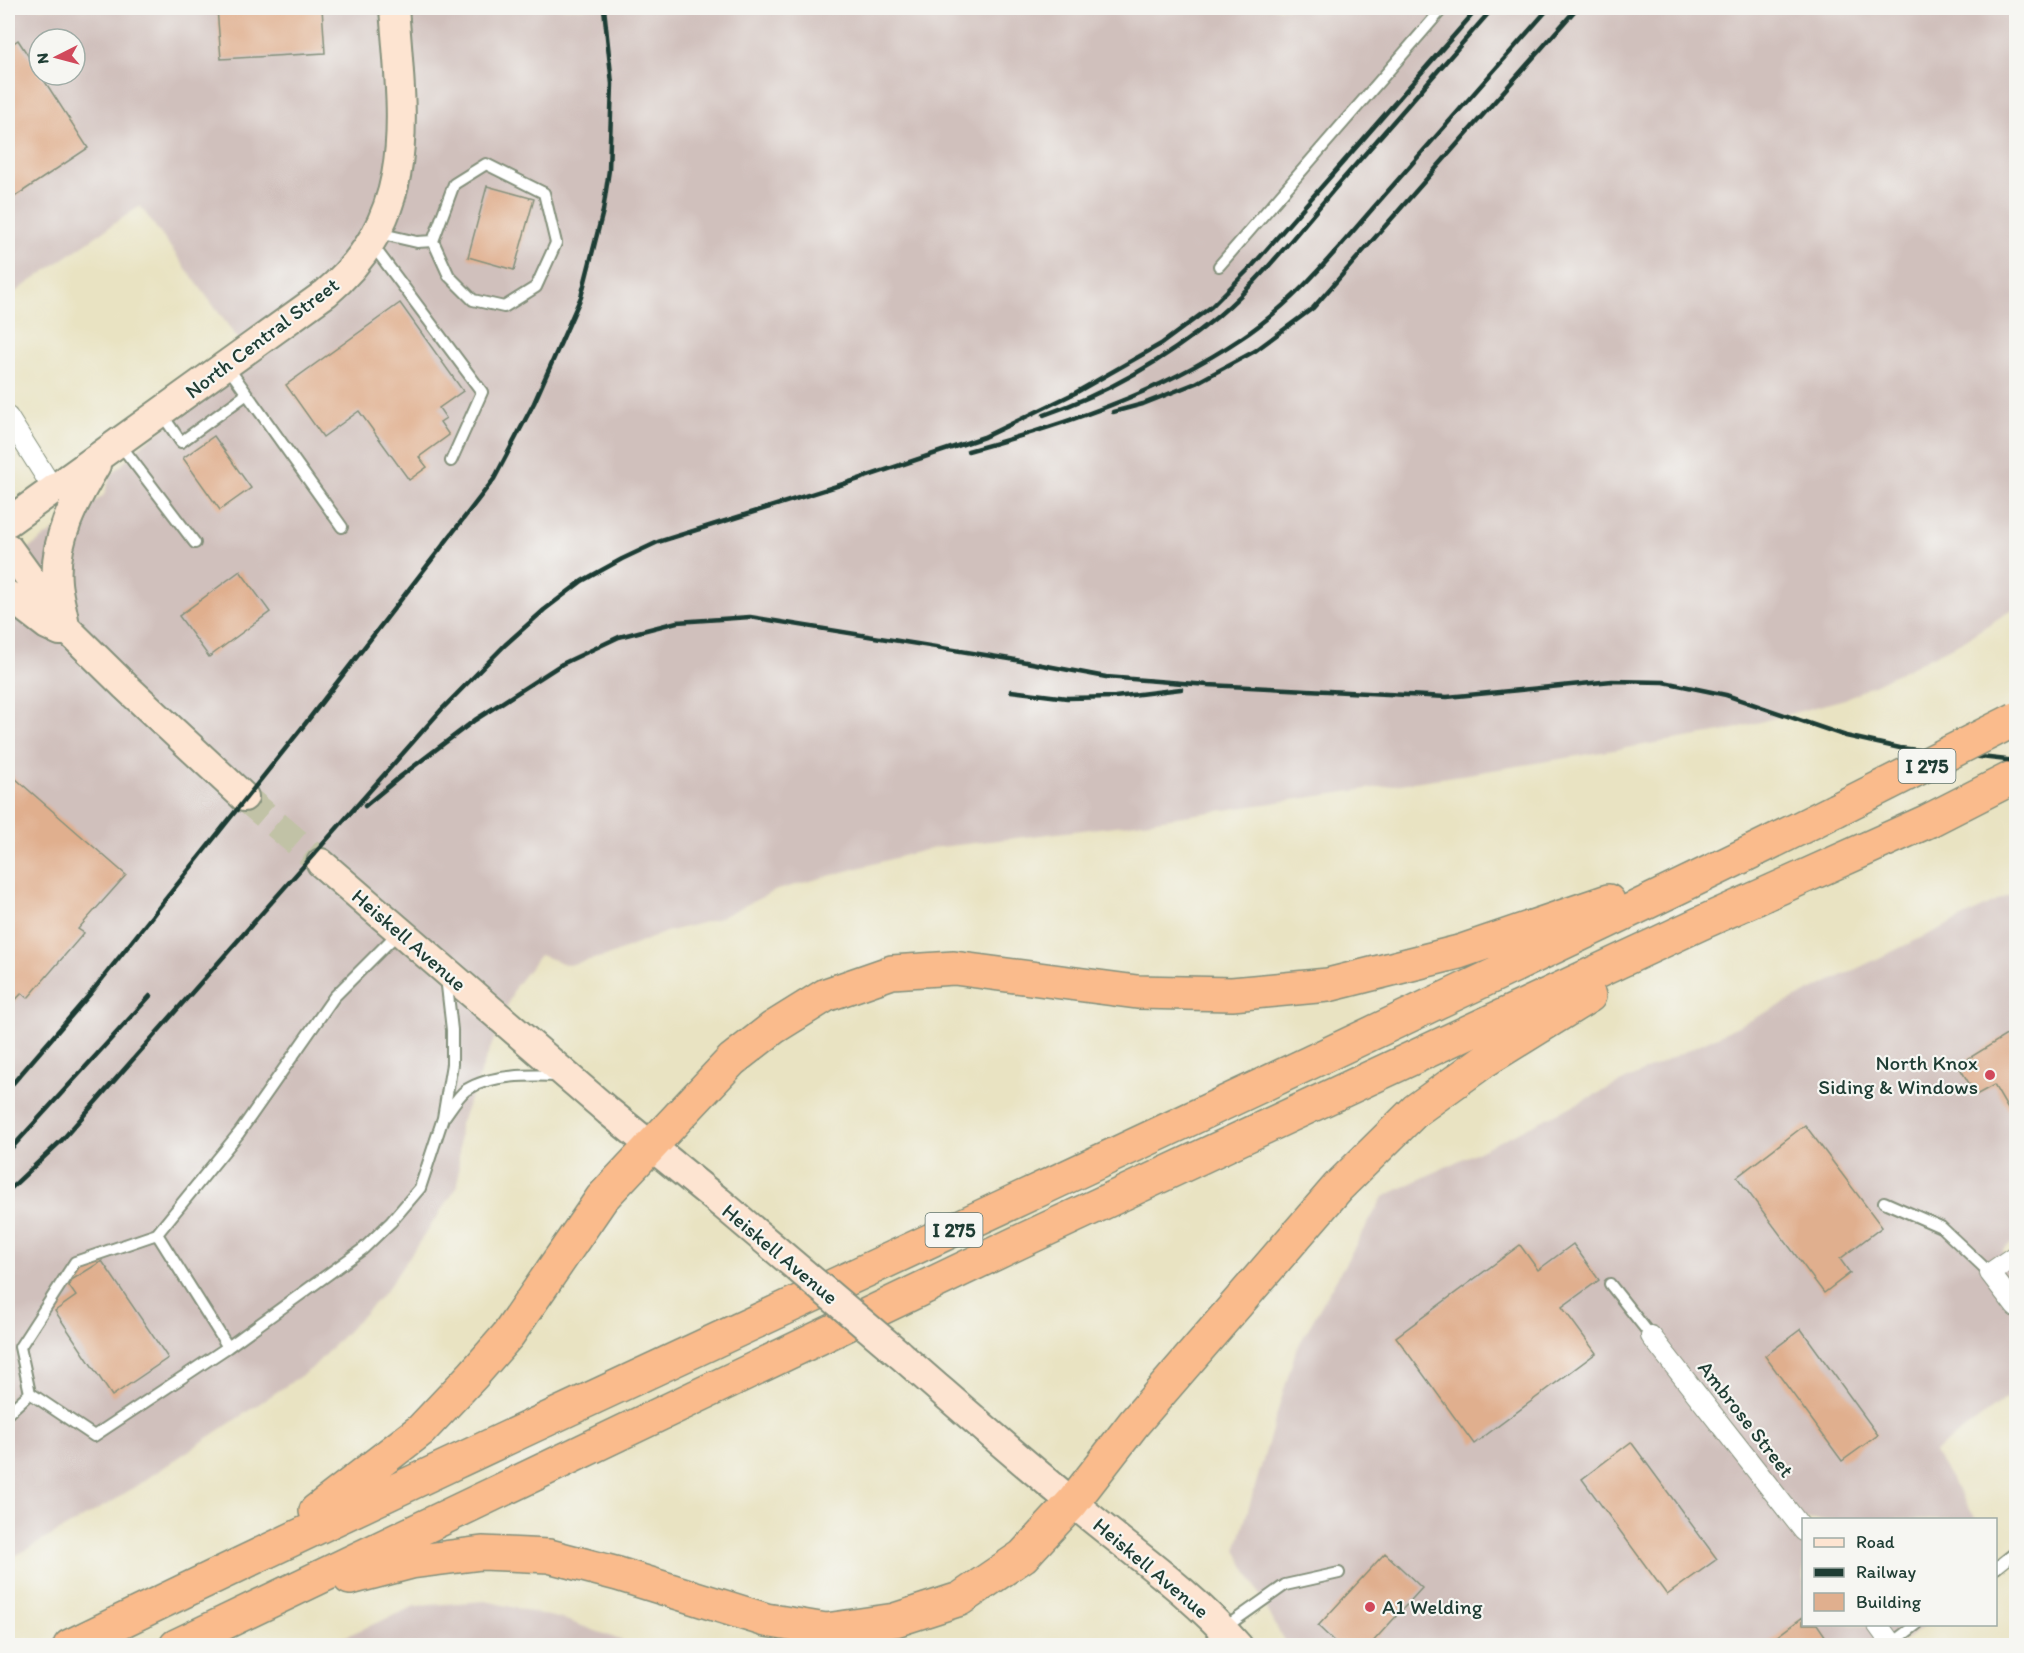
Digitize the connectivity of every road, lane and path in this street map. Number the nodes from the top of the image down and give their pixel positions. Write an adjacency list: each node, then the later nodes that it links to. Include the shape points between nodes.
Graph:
1 (394, 8): 3 (street, North Central Street, via 400,100 399,163 390,204)
2 (1443, 8): 5 (lane)
3 (374, 238): 4 (lane); 6 (street, North Central Street, via 344,278); 11 (lane, via 482,392)
4 (433, 241): 4 (lane, via 454,184 486,164 544,193 556,243 536,287 504,307 473,300 449,276)
5 (1219, 266)
6 (226, 366): 7 (lane); 8 (street, North Central Street)
7 (247, 394): 8 (lane, via 181,442); 14 (lane)
8 (161, 413): 10 (street, North Central Street)
9 (8, 417): 12 (street)
10 (109, 450): 12 (street, North Central Street); 15 (lane); 18 (street, via 80,492 62,539 57,583)
11 (451, 461)
12 (54, 490): 13 (street, North Central Street)
13 (8, 522)
14 (342, 527)
15 (195, 543)
16 (8, 548): 18 (street)
17 (8, 595): 18 (street, via 47,625)
18 (71, 633): 21 (street)
19 (2016, 719): 22 (highway, I 275, bridge)
20 (2016, 776): 24 (highway, I 275)
21 (244, 797)
22 (1747, 855): 29 (highway, via 1459,952 1328,985 1232,994 1137,992 954,968 892,972 826,995 773,1028 732,1060); 43 (highway, I 275)
23 (321, 863): 25 (street, Heiskell Avenue)
24 (1699, 924): 40 (highway, via 1484,1061 1416,1110 1338,1187 1134,1423); 46 (highway, I 275)
25 (399, 932): 26 (street, Heiskell Avenue); 31 (lane, via 334,997 239,1133)
26 (445, 971): 27 (street, Heiskell Avenue); 28 (lane, via 452,1064)
27 (568, 1076): 28 (lane, via 488,1081 465,1091); 29 (street, Heiskell Avenue)
28 (443, 1118): 37 (lane, via 420,1188 391,1222 363,1249)
29 (650, 1146): 40 (street, Heiskell Avenue, bridge); 43 (highway, via 602,1198 508,1335 421,1430)
30 (1884, 1202): 33 (lane, via 1941,1227)
31 (157, 1234): 37 (lane); 38 (lane, via 75,1262 20,1347)
32 (2016, 1256): 33 (street)
33 (1990, 1273): 35 (street)
34 (1610, 1284): 36 (lane)
35 (2016, 1307)
36 (1651, 1336): 41 (street, Ambrose Street)
37 (228, 1347): 38 (lane, via 94,1436)
38 (30, 1393): 39 (lane)
39 (8, 1413)
40 (1072, 1503): 46 (highway, via 1023,1556 960,1599 895,1620 826,1630 766,1620 549,1556 482,1553 411,1562); 49 (street, Heiskell Avenue)
41 (1802, 1530)
42 (2016, 1552): 44 (lane)
43 (254, 1557): 51 (highway, I 275)
44 (1997, 1566)
45 (1339, 1573): 49 (lane, via 1285,1585)
46 (273, 1598): 52 (highway, I 275)
47 (1879, 1626): 50 (street)
48 (1915, 1626): 50 (lane)
49 (1231, 1637)
50 (1893, 1644)
51 (70, 1646)
52 (176, 1646)

